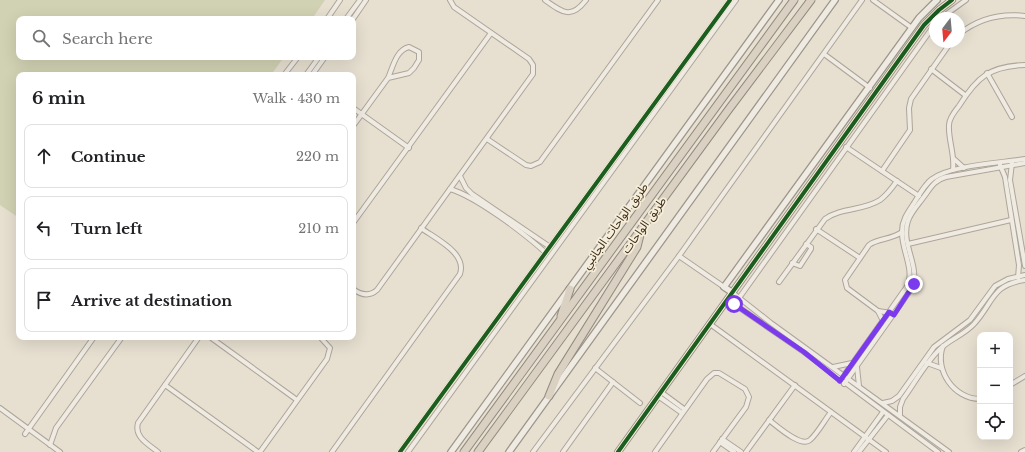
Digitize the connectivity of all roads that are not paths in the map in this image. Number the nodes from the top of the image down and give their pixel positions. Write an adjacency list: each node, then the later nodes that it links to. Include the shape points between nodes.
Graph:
1 (340, 0): 21 (street)
2 (366, 0): 19 (street)
3 (450, 0): 29 (street, via 454,7)
4 (546, 0): 5 (street, via 561,11 568,12 577,10)
5 (586, 0)
6 (658, 0): 54 (street, via 540,162 531,166 522,163)
7 (730, 0): 50 (street)
8 (736, 0): 52 (street)
9 (780, 0): 93 (street, طريق الواحات الجانبي)
10 (794, 0): 46 (highway, طريق الواحات)
11 (811, 0): 24 (highway, طريق الواحات)
12 (817, 0): 24 (highway)
13 (835, 0): 126 (street)
14 (862, 0): 31 (street)
15 (873, 0): 26 (street)
16 (937, 0): 26 (street)
17 (952, 0): 41 (street, via 929,20)
18 (966, 0): 20 (street)
19 (359, 4): 22 (street); 23 (street)
20 (950, 12)
21 (328, 16)
22 (349, 16)
23 (353, 16)
24 (799, 16): 47 (highway, طريق الواحات)
25 (1025, 16): 27 (street, via 994,17)
26 (912, 28): 44 (street)
27 (965, 30)
28 (929, 32): 43 (street)
29 (491, 33): 54 (street, via 529,58 534,71); 56 (street)
30 (947, 48): 36 (street)
31 (824, 54): 44 (street); 84 (street)
32 (296, 60): 37 (street)
33 (317, 60): 38 (street)
34 (323, 60): 39 (street)
35 (1025, 65): 40 (street, via 1004,67)
36 (931, 69): 45 (street); 64 (street, via 910,104 910,130)
37 (286, 72)
38 (308, 72)
39 (314, 72)
40 (986, 73): 45 (street); 51 (street)
41 (888, 77): 43 (street); 95 (street)
42 (388, 78): 42 (street, via 412,71 420,56 416,49 409,47 402,50); 49 (street)
43 (893, 81): 55 (street)
44 (870, 88): 92 (street)
45 (965, 96): 57 (street, via 949,123)
46 (719, 103): 47 (highway, via 724,103); 101 (highway, طريق الواحات)
47 (729, 109): 75 (highway, طريق الواحات)
48 (356, 110): 49 (street)
49 (362, 114): 53 (street); 56 (street)
50 (644, 117): 52 (street); 68 (street)
51 (1012, 117)
52 (649, 121): 69 (street)
53 (356, 122)
54 (487, 139): 66 (street)
55 (846, 147): 64 (street); 96 (street)
56 (409, 148): 72 (street)
57 (954, 159): 62 (street); 63 (street)
58 (1025, 159): 59 (street)
59 (1012, 163): 60 (street); 61 (street); 87 (street, via 1010,180)
60 (1025, 163)
61 (1000, 165): 62 (street); 65 (street); 73 (street, via 1005,176)
62 (964, 168): 63 (street); 65 (street)
63 (953, 170): 71 (street, via 933,178)
64 (882, 171): 67 (street)
65 (964, 174): 77 (street, via 942,178 934,183 910,217)
66 (460, 176): 70 (street); 82 (street, via 472,194)
67 (897, 182): 71 (street); 76 (street, via 880,200 864,207 836,213 825,219)
68 (595, 185): 69 (street); 82 (street)
69 (599, 188): 145 (street)
70 (450, 189): 74 (street); 83 (street, via 470,198)
71 (919, 196): 77 (street, via 905,217)
72 (356, 219)
73 (1011, 220): 81 (street); 89 (street, via 1019,265)
74 (421, 228): 94 (street, via 377,290 370,294); 149 (street, via 458,255 462,266 460,274)
75 (641, 229): 126 (highway, via 637,247 558,374); 153 (highway, طريق الواحات)
76 (816, 229): 80 (street); 85 (street)
77 (904, 231): 78 (street); 79 (street)
78 (891, 238): 79 (street); 85 (street, via 871,243)
79 (905, 239): 81 (street); 99 (street, via 909,281)
80 (806, 244): 86 (street); 86 (street, via 811,248 800,266)
81 (908, 244): 99 (street, via 915,279 910,292)
82 (550, 247): 83 (street)
83 (546, 253): 143 (street)
84 (678, 256): 92 (street); 113 (street)
85 (860, 258): 98 (street, via 846,278 845,284)
86 (792, 263): 91 (street)
87 (1025, 266)
88 (1025, 275): 89 (street)
89 (1018, 279): 90 (street); 108 (street, via 998,289 975,323 963,334); 110 (street, via 1005,280 995,286 970,320 939,342)
90 (1025, 280)
91 (779, 282)
92 (724, 287): 95 (street)
93 (570, 289): 101 (highway); 151 (street, طريق الواحات الجانبي)
94 (356, 290)
95 (733, 293): 96 (street); 97 (street)
96 (739, 298): 111 (street)
97 (728, 300): 102 (street); 118 (street, via 804,352)
98 (878, 311): 99 (street); 100 (street)
99 (891, 314): 100 (street); 112 (street)
100 (883, 321): 109 (street)
101 (558, 324): 152 (highway, طريق الواحات)
102 (710, 324): 123 (street); 125 (street)
103 (92, 340): 138 (street)
104 (120, 340): 142 (street, via 56,428)
105 (197, 340): 122 (street)
106 (214, 340): 128 (street)
107 (323, 340): 128 (street, via 328,344 329,356)
108 (944, 345): 110 (street); 114 (street)
109 (853, 363): 111 (street); 115 (street)
110 (926, 363): 114 (street); 130 (street, via 899,396); 136 (street, via 903,399)
111 (833, 367): 115 (street)
112 (856, 367): 117 (street); 124 (street)
113 (595, 368): 119 (street); 155 (street)
114 (941, 368): 127 (street, via 957,390 970,398)
115 (844, 375): 117 (street); 118 (street)
116 (1025, 376): 120 (street)
117 (848, 378): 121 (street); 124 (street)
118 (840, 381): 121 (street)
119 (613, 382): 129 (street); 156 (street)
120 (1013, 383)
121 (844, 384): 134 (street)
122 (165, 385): 147 (street, via 140,418 136,428 140,438); 148 (street)
123 (794, 385): 133 (street); 137 (street)
124 (859, 386): 130 (street)
125 (660, 394): 132 (street); 157 (street)
126 (549, 396): 154 (street)
127 (977, 399)
128 (297, 400): 148 (street)
129 (640, 403)
130 (883, 403): 136 (street)
131 (0, 408): 138 (street)
132 (683, 411): 141 (street, via 714,373 723,374 745,390 749,401); 158 (street)
133 (830, 412): 137 (street, via 806,442 797,440); 140 (street)
134 (884, 412): 135 (street); 140 (street)
135 (888, 415): 140 (street); 166 (street)
136 (900, 415): 167 (street)
137 (769, 420): 162 (street)
138 (29, 428): 139 (street); 142 (street)
139 (25, 434)
140 (867, 438): 163 (street); 164 (street); 165 (street)
141 (721, 440): 159 (street); 160 (street); 161 (street)
142 (50, 445): 146 (street)
143 (405, 446): 145 (street); 150 (street)
144 (1025, 450): 168 (street)
145 (409, 451)
146 (60, 452)
147 (158, 452)
148 (259, 452)
149 (332, 452)
150 (400, 452)
151 (451, 452)
152 (464, 452)
153 (478, 452)
154 (509, 452)
155 (533, 452)
156 (563, 452)
157 (618, 452)
158 (655, 452)
159 (713, 452)
160 (734, 452)
161 (741, 452)
162 (746, 452)
163 (854, 452)
164 (859, 452)
165 (886, 452)
166 (938, 452)
167 (949, 452)
168 (1021, 452)

